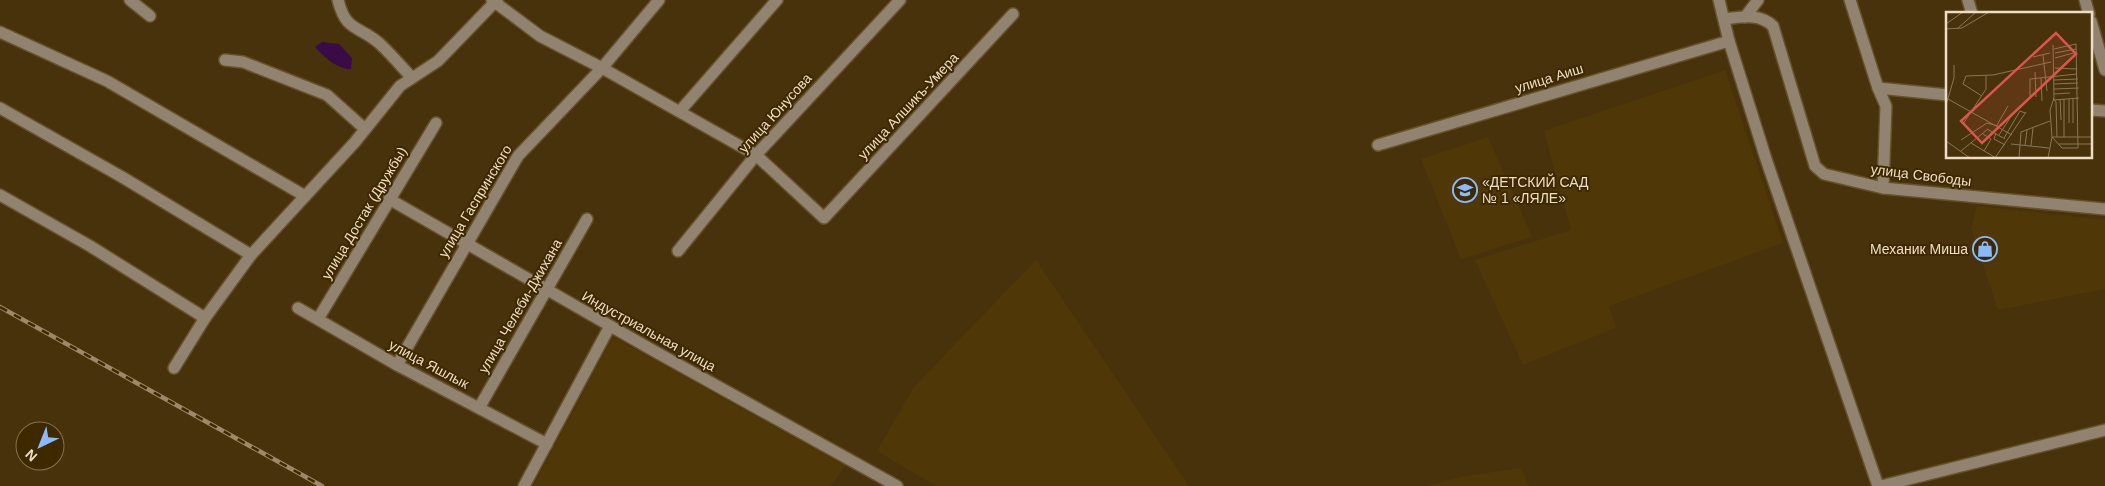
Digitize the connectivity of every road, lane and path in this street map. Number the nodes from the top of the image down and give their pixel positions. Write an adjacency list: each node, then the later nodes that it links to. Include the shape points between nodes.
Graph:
1 (130, 0): 11 (street)
2 (338, 0): 20 (street, via 342,15 349,24 379,43)
3 (659, 0): 18 (street, улица Гаспринского)
4 (776, 0): 25 (street)
5 (1719, 0): 13 (street)
6 (1758, 0): 12 (street)
7 (1850, 0): 21 (street)
8 (495, 1): 18 (street, via 540,36); 20 (street, via 438,61)
9 (896, 1): 30 (street, улица Юнусова)
10 (1013, 14): 30 (street, улица Алшикъ-Умера, via 824,218)
11 (150, 16)
12 (1745, 17): 13 (street, улица Свободы); 31 (street, улица Свободы, via 1758,17 1773,26 1815,166 1824,174)
13 (1724, 19): 16 (street)
14 (2092, 24): 19 (street)
15 (0, 32): 33 (street, via 107,81)
16 (1729, 41): 29 (street, улица Аиш); 52 (street, via 1766,159)
17 (225, 60): 28 (street, via 243,62 327,95)
18 (602, 68): 25 (street); 37 (street, улица Гаспринского, via 518,156)
19 (2105, 70)
20 (412, 78): 28 (street, via 400,86)
21 (1878, 88): 22 (street); 31 (street, via 1886,106)
22 (1946, 95)
23 (0, 108): 39 (street)
24 (2092, 110): 26 (street)
25 (680, 111): 30 (street)
26 (2105, 111)
27 (436, 123): 34 (street, улица Достак (Дружбы))
28 (366, 130): 33 (street)
29 (1378, 144)
30 (756, 156): 38 (street, улица Юнусова)
31 (1883, 188): 35 (street, улица Свободы)
32 (0, 195): 42 (street, via 90,246)
33 (305, 196): 39 (street)
34 (389, 199): 37 (street, Индустриальная улица); 43 (street, улица Достак (Дружбы))
35 (2105, 209)
36 (587, 219): 40 (street, улица Челеби-Джихана)
37 (466, 244): 40 (street, Индустриальная улица); 45 (street, улица Гаспринского)
38 (678, 251)
39 (251, 255): 42 (street)
40 (546, 289): 44 (street, Индустриальная улица); 47 (street, улица Челеби-Джихана)
41 (298, 308): 43 (street, улица Яшлык)
42 (205, 318): 46 (street)
43 (318, 319): 45 (street, улица Яшлык)
44 (610, 326): 49 (street); 51 (street, Индустриальная улица)
45 (397, 366): 47 (street, улица Яшлык)
46 (174, 368)
47 (479, 408): 49 (street, улица Яшлык)
48 (2105, 430): 52 (street)
49 (547, 444): 50 (street)
50 (524, 486)
51 (896, 486)
52 (1879, 486)

